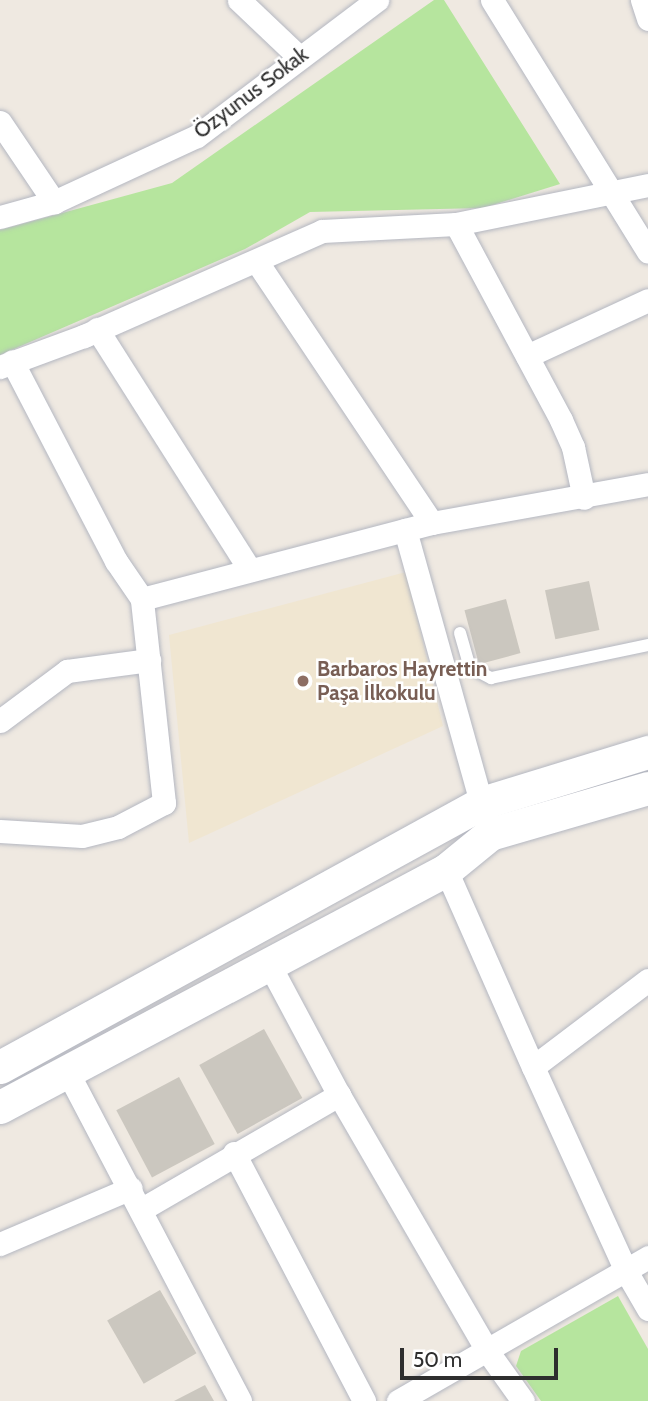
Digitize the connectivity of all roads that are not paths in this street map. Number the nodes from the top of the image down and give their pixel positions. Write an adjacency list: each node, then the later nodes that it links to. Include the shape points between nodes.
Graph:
1 (239, 0): 6 (street)
2 (377, 0): 6 (street, Özyunus Sokak)
3 (492, 0): 9 (street)
4 (642, 0): 5 (street)
5 (648, 19)
6 (299, 57): 10 (street, Özyunus Sokak, via 197,136)
7 (0, 122): 10 (street)
8 (648, 184): 9 (street)
9 (609, 189): 12 (street); 13 (street)
10 (54, 202): 11 (street, Özyunus Sokak)
11 (0, 217)
12 (456, 224): 14 (street, via 322,232); 17 (street)
13 (648, 253)
14 (257, 261): 16 (street); 21 (street)
15 (648, 300): 17 (street)
16 (97, 329): 18 (street); 23 (street)
17 (527, 356): 20 (street, via 573,447)
18 (6, 364): 24 (street)
19 (648, 484): 20 (street)
20 (584, 498): 21 (street)
21 (432, 523): 22 (street)
22 (405, 530): 23 (street); 31 (street)
23 (250, 570): 24 (street)
24 (142, 599): 27 (street)
25 (460, 633): 26 (lane, via 470,667 491,678)
26 (648, 645)
27 (149, 660): 28 (street, via 67,671); 32 (street, via 164,803 118,827 82,836)
28 (0, 721)
29 (648, 752): 31 (street)
30 (648, 788): 31 (street)
31 (486, 819): 33 (street); 37 (street)
32 (0, 831)
33 (446, 870): 34 (street); 36 (street)
34 (269, 964): 38 (street); 39 (street)
35 (648, 980): 36 (street)
36 (533, 1066): 46 (street)
37 (0, 1067)
38 (68, 1073): 40 (street); 42 (street)
39 (339, 1095): 41 (street); 48 (street)
40 (0, 1107)
41 (234, 1153): 43 (street); 50 (street)
42 (131, 1188): 43 (street); 44 (street)
43 (142, 1209): 49 (street)
44 (0, 1244)
45 (648, 1257): 46 (street)
46 (626, 1271): 47 (street); 48 (street)
47 (648, 1309)
48 (488, 1352): 51 (street); 52 (street)
49 (240, 1401)
50 (364, 1401)
51 (398, 1401)
52 (523, 1401)

